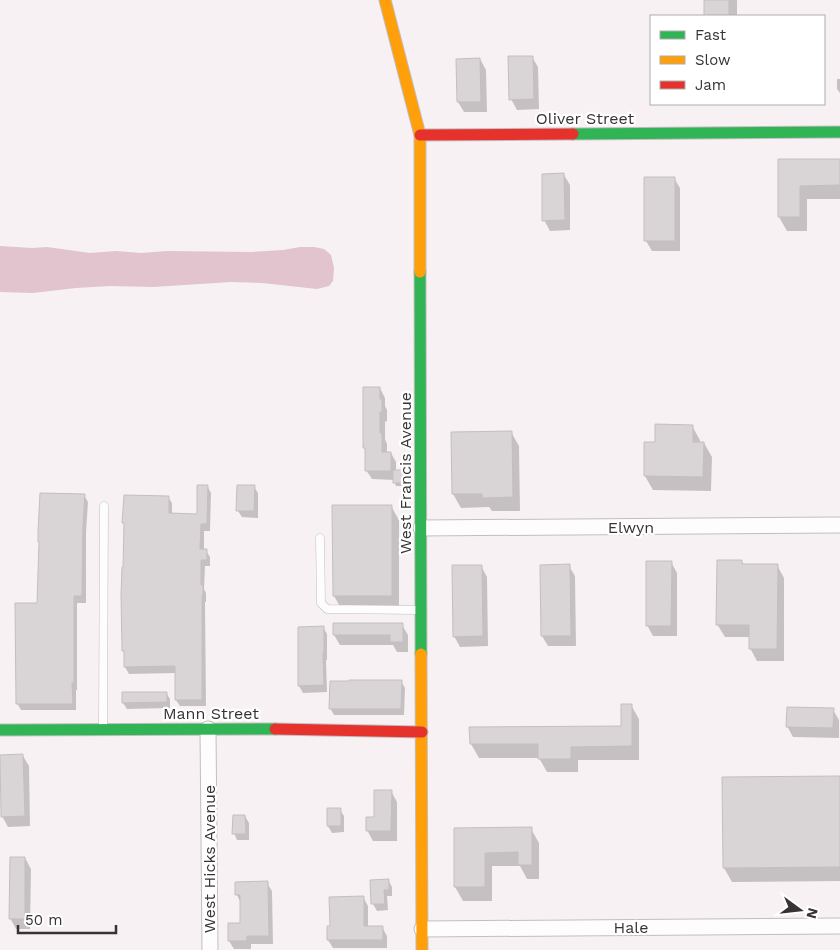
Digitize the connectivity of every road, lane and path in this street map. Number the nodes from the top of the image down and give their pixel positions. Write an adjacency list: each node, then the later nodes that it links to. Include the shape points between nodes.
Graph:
1 (385, 0): 3 (street, West Francis Avenue)
2 (840, 132): 3 (street, Oliver Street)
3 (420, 135): 6 (street, West Francis Avenue)
4 (104, 506): 9 (lane)
5 (840, 526): 6 (street, Elwyn)
6 (421, 528): 8 (street, West Francis Avenue)
7 (320, 538): 8 (lane, via 321,603 327,610)
8 (421, 610): 13 (street, West Francis Avenue)
9 (104, 729): 10 (street, Mann Street); 12 (street, Mann Street)
10 (208, 729): 11 (street, Mann Street); 14 (street, West Hicks Avenue)
11 (247, 729): 13 (street, Mann Street); 14 (street, West Hicks Avenue, via 232,732 219,740 212,752)
12 (0, 730)
13 (422, 732): 16 (street, West Francis Avenue)
14 (209, 768): 17 (street, West Hicks Avenue)
15 (840, 926): 16 (street, Hale)
16 (422, 929): 18 (street, West Francis Avenue)
17 (210, 950)
18 (422, 950)

